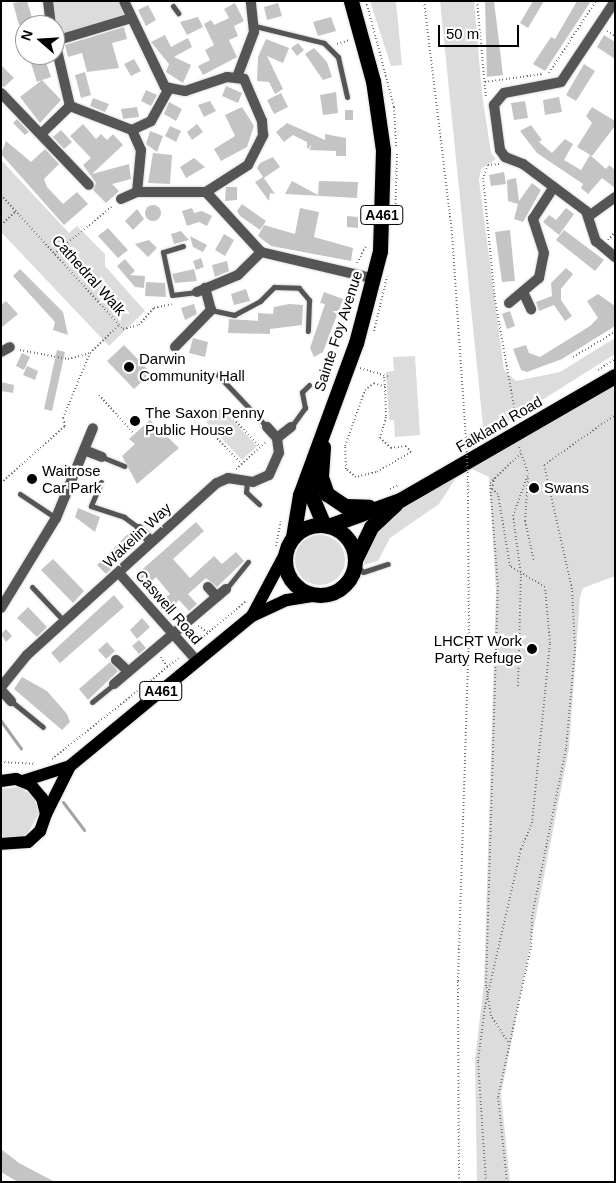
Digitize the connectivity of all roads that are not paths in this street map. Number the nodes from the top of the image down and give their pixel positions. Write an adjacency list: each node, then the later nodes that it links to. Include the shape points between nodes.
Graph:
1 (48, 1): 8 (street)
2 (124, 1): 9 (street)
3 (251, 1): 10 (street)
4 (352, 1): 30 (highway, Sainte Foy Avenue / A461, via 373,82 383,150)
5 (615, 1): 21 (street, via 560,82 497,97 500,150 505,157 523,164)
6 (174, 6): 7 (lane)
7 (178, 13)
8 (50, 15)
9 (131, 18): 11 (street); 14 (street, via 159,80)
10 (255, 26): 13 (street); 16 (lane, via 279,28 327,46 338,57)
11 (65, 39)
12 (60, 65): 17 (street)
13 (238, 77): 14 (street, via 192,90); 23 (street, via 248,85 262,121 260,148 248,165)
14 (169, 88): 18 (street, via 151,121)
15 (1, 93): 19 (street)
16 (348, 98)
17 (70, 106): 18 (street); 19 (street)
18 (132, 130): 22 (street, via 140,150)
19 (41, 134): 20 (street)
20 (89, 185)
21 (554, 187): 26 (street); 32 (street, via 533,219 544,254 543,268)
22 (137, 192): 23 (street); 25 (street)
23 (206, 192): 28 (street)
24 (615, 197): 26 (street)
25 (121, 198)
26 (589, 216): 29 (street, via 596,241)
27 (183, 246): 31 (lane, via 163,252 172,295)
28 (261, 252): 30 (street); 31 (street, via 238,276)
29 (615, 257)
30 (375, 279): 41 (highway, Sainte Foy Avenue / A461)
31 (201, 290): 35 (street)
32 (524, 294): 33 (street); 34 (street)
33 (509, 303)
34 (531, 309)
35 (211, 310): 36 (lane, via 234,315 260,301 274,287 300,288 309,300); 37 (street)
36 (308, 331)
37 (175, 348)
38 (217, 374): 44 (lane)
39 (615, 376): 52 (highway, Falkland Road / A461, via 515,427)
40 (309, 385): 42 (lane, via 302,392 305,408)
41 (325, 423): 47 (highway, Sainte Foy Avenue / A461); 54 (highway, via 323,488 345,506)
42 (291, 427): 44 (street)
43 (93, 428): 45 (street)
44 (272, 433): 49 (street, via 280,453 274,468 262,479)
45 (84, 450): 46 (street); 55 (street)
46 (102, 457): 48 (lane)
47 (311, 463): 56 (highway, Sainte Foy Avenue / A461, via 312,496); 58 (highway, Sainte Foy Avenue / A461, via 296,510)
48 (124, 466)
49 (247, 481): 53 (lane, via 246,492); 59 (street, Wakelin Way, via 228,478)
50 (102, 482): 57 (lane, via 92,506 124,517)
51 (20, 494): 55 (lane)
52 (400, 500): 54 (highway, Falkland Road / A461); 62 (highway, Falkland Road / A461, via 372,527)
53 (259, 504)
54 (378, 508): 56 (highway, Falkland Road / A461)
55 (56, 518): 70 (street)
56 (326, 525): 58 (highway, A461, via 308,527); 62 (highway, via 348,538)
57 (139, 529): 59 (street)
58 (293, 537): 60 (highway, A461)
59 (151, 541): 64 (street, Wakelin Way)
60 (285, 554): 68 (highway, via 291,581); 71 (main road, A461)
61 (248, 562): 67 (lane)
62 (355, 562): 63 (lane, via 363,572); 68 (highway, A461, via 345,585)
63 (388, 564)
64 (119, 573): 72 (street, Wakelin Way); 73 (street, Caswell Road)
65 (32, 587): 72 (lane)
66 (208, 587): 69 (street)
67 (226, 589): 69 (street)
68 (317, 595): 71 (main road, A461, via 287,600)
69 (217, 597): 73 (street)
70 (1, 608)
71 (252, 616): 75 (main road, A461)
72 (64, 621): 78 (street, Wakelin Way, via 16,665)
73 (173, 634): 75 (street, Caswell Road); 76 (street)
74 (116, 660): 76 (street)
75 (197, 661): 82 (main road, A461)
76 (128, 671): 77 (street)
77 (114, 684): 80 (lane)
78 (1, 688): 79 (street)
79 (11, 701): 81 (lane)
80 (92, 702)
81 (43, 727)
82 (70, 766): 84 (main road, A461); 85 (main road, A461)
83 (4, 778): 84 (main road, A461)
84 (23, 780): 85 (main road, via 42,798)
85 (46, 814): 86 (main road, A461, via 40,831 28,842)
86 (2, 845)

